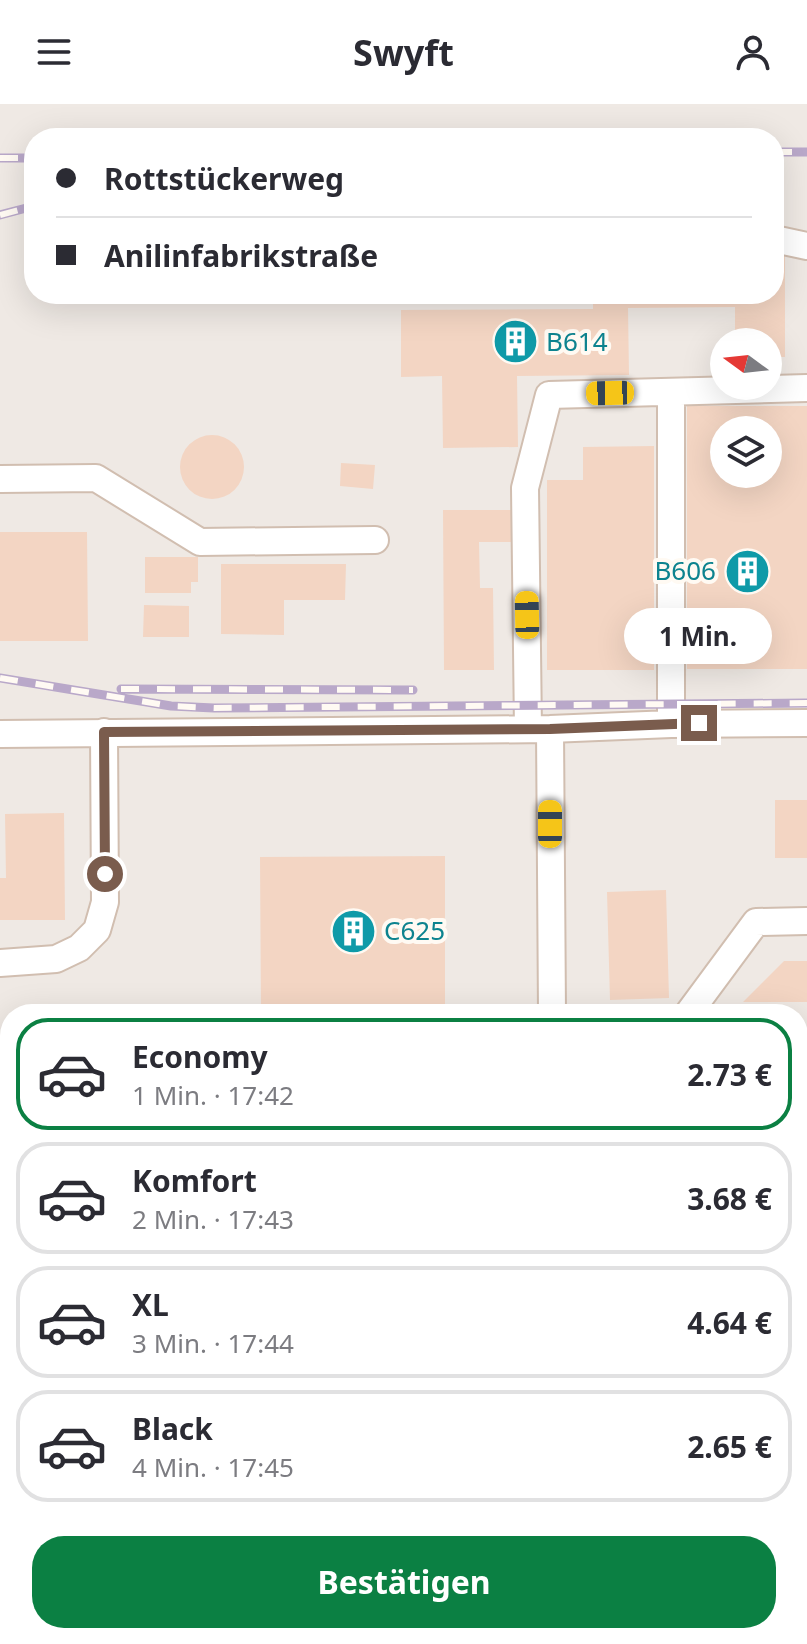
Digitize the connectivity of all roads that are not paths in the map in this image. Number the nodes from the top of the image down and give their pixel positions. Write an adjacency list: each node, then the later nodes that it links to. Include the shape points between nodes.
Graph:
1 (784, 241): 2 (street)
2 (807, 246)
3 (807, 388): 4 (street)
4 (671, 392): 8 (street); 9 (street, via 549,395 525,488)
5 (0, 479): 6 (street, via 96,478 200,542)
6 (375, 540)
7 (807, 723): 8 (street)
8 (671, 724): 9 (street)
9 (539, 729): 10 (street); 14 (street)
10 (104, 732): 11 (street); 13 (street, via 105,902 97,930 79,948 56,959)
11 (0, 734)
12 (807, 921): 15 (street, via 756,922)
13 (0, 963)
14 (552, 1004)
15 (695, 1004)

